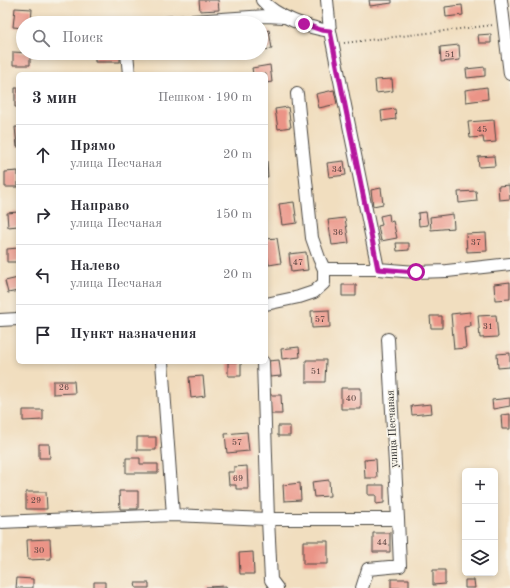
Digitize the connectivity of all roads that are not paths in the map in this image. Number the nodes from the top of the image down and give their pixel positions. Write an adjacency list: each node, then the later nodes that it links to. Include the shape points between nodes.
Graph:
1 (262, 0): 5 (street)
2 (326, 0): 6 (street)
3 (501, 0): 9 (street)
4 (268, 16): 5 (street)
5 (287, 17): 6 (street)
6 (330, 31): 13 (street)
7 (128, 60): 8 (street)
8 (129, 72)
9 (510, 74)
10 (297, 94): 12 (street, via 312,238)
11 (510, 264): 13 (street, via 447,272)
12 (324, 269): 13 (street); 14 (street, via 324,283 314,292)
13 (378, 269)
14 (268, 304)
15 (16, 319): 16 (street)
16 (0, 320)
17 (388, 339): 22 (street, улица Песчаная)
18 (162, 364): 20 (street)
19 (263, 364): 21 (street)
20 (173, 515): 21 (street); 23 (street)
21 (268, 519): 22 (street); 24 (street, via 271,580)
22 (398, 519): 25 (street, улица Песчаная, via 400,566 368,569)
23 (0, 522)
24 (277, 588)
25 (362, 588)

